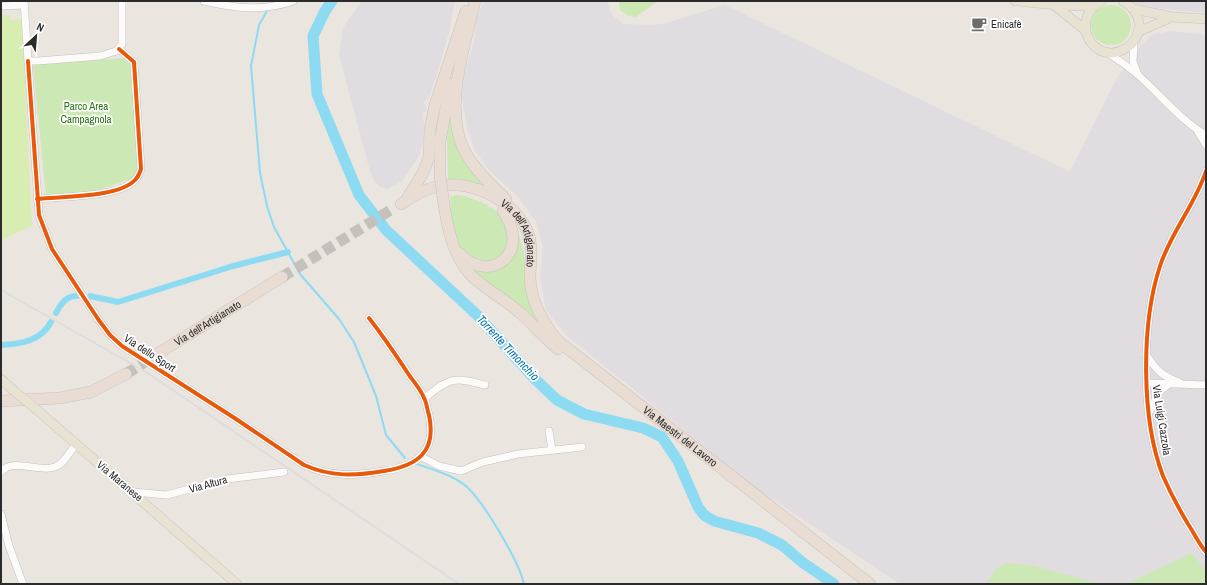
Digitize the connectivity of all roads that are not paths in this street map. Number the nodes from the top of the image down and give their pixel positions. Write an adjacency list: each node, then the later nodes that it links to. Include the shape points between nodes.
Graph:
1 (122, 1): 19 (street, via 122,44)
2 (204, 1): 3 (street, via 249,8 273,7)
3 (293, 1)
4 (468, 1): 17 (highway); 30 (highway, via 435,105 430,129 429,157 423,173)
5 (474, 1): 17 (highway); 32 (highway, via 455,95 457,129 474,166 518,212)
6 (1015, 1): 10 (main road)
7 (1123, 1): 12 (main road)
8 (24, 3): 11 (street, Via dello Sport); 21 (street, Via dello Sport)
9 (1098, 3): 10 (main road); 15 (main road, via 1088,12)
10 (1054, 5): 15 (main road)
11 (1, 6)
12 (1133, 9): 13 (main road); 16 (main road, via 1138,20)
13 (1173, 17): 14 (main road); 16 (main road)
14 (1206, 19)
15 (1085, 30): 20 (main road, via 1095,48)
16 (1138, 32): 18 (main road)
17 (464, 33): 33 (highway, bridge, via 440,142 440,176 444,205)
18 (1134, 42): 20 (main road, via 1122,51); 22 (street, via 1133,62)
19 (119, 49): 21 (street, via 100,56); 29 (street, via 134,62 141,169 135,180 105,193)
20 (1108, 53): 22 (street)
21 (28, 61): 29 (street, Via dello Sport)
22 (1138, 75): 23 (street)
23 (1197, 130): 24 (street); 25 (street)
24 (1206, 135)
25 (1206, 145)
26 (1206, 171): 28 (street, Via Luigi Cazzola)
27 (1206, 186): 28 (street, Via Luigi Cazzola)
28 (1197, 194): 37 (street, Via Luigi Cazzola, via 1174,234 1160,266 1150,310)
29 (37, 199): 54 (street, Via dello Sport, via 39,215 52,249 98,319 122,346 314,470 355,476 393,470)
30 (400, 204): 31 (highway, Via dell'Artigianato, via 433,193 463,191 479,196); 32 (highway, Via dell'Artigianato, via 419,193 440,186 470,187 481,190 505,204)
31 (503, 211): 33 (highway, via 511,223 514,242 512,252 503,261 483,266 463,257); 34 (highway, Via dell'Artigianato, via 520,230)
32 (528, 234): 34 (highway, Via dell'Artigianato)
33 (455, 248): 46 (highway, via 463,266 472,277 505,300 555,346)
34 (531, 264): 46 (highway, Via Maestri del Lavoro, via 530,278 535,304 549,330 571,354)
35 (282, 277): 38 (highway, Via dell'Artigianato)
36 (369, 318): 47 (street)
37 (1146, 353): 41 (street, Via Luigi Cazzola); 43 (street, via 1158,372)
38 (154, 356)
39 (126, 374): 48 (highway, via 91,392 60,398)
40 (1, 380): 51 (main road, Via Maranese, bridge)
41 (1146, 383): 42 (street); 49 (street, Via Luigi Cazzola)
42 (1169, 384): 43 (street); 49 (street, via 1158,393)
43 (1185, 384): 44 (street)
44 (1206, 385)
45 (485, 386): 47 (street, via 461,379 446,382)
46 (622, 393): 62 (highway, Via Maestri del Lavoro)
47 (425, 398): 54 (street, via 430,421 430,441)
48 (1, 401)
49 (1150, 412): 59 (street, Via Luigi Cazzola, via 1163,476 1183,516)
50 (549, 432): 53 (street)
51 (76, 445): 55 (street, via 55,467 13,465); 57 (main road, Via Maranese)
52 (582, 447): 53 (street)
53 (552, 450): 54 (street, via 496,458 460,471)
54 (417, 460)
55 (1, 472)
56 (284, 472): 57 (street, Via Altura, via 227,478 167,495)
57 (133, 492): 61 (main road, Via Maranese)
58 (1, 514): 60 (street, via 9,546)
59 (1206, 552)
60 (24, 584)
61 (237, 584)
62 (870, 584)

